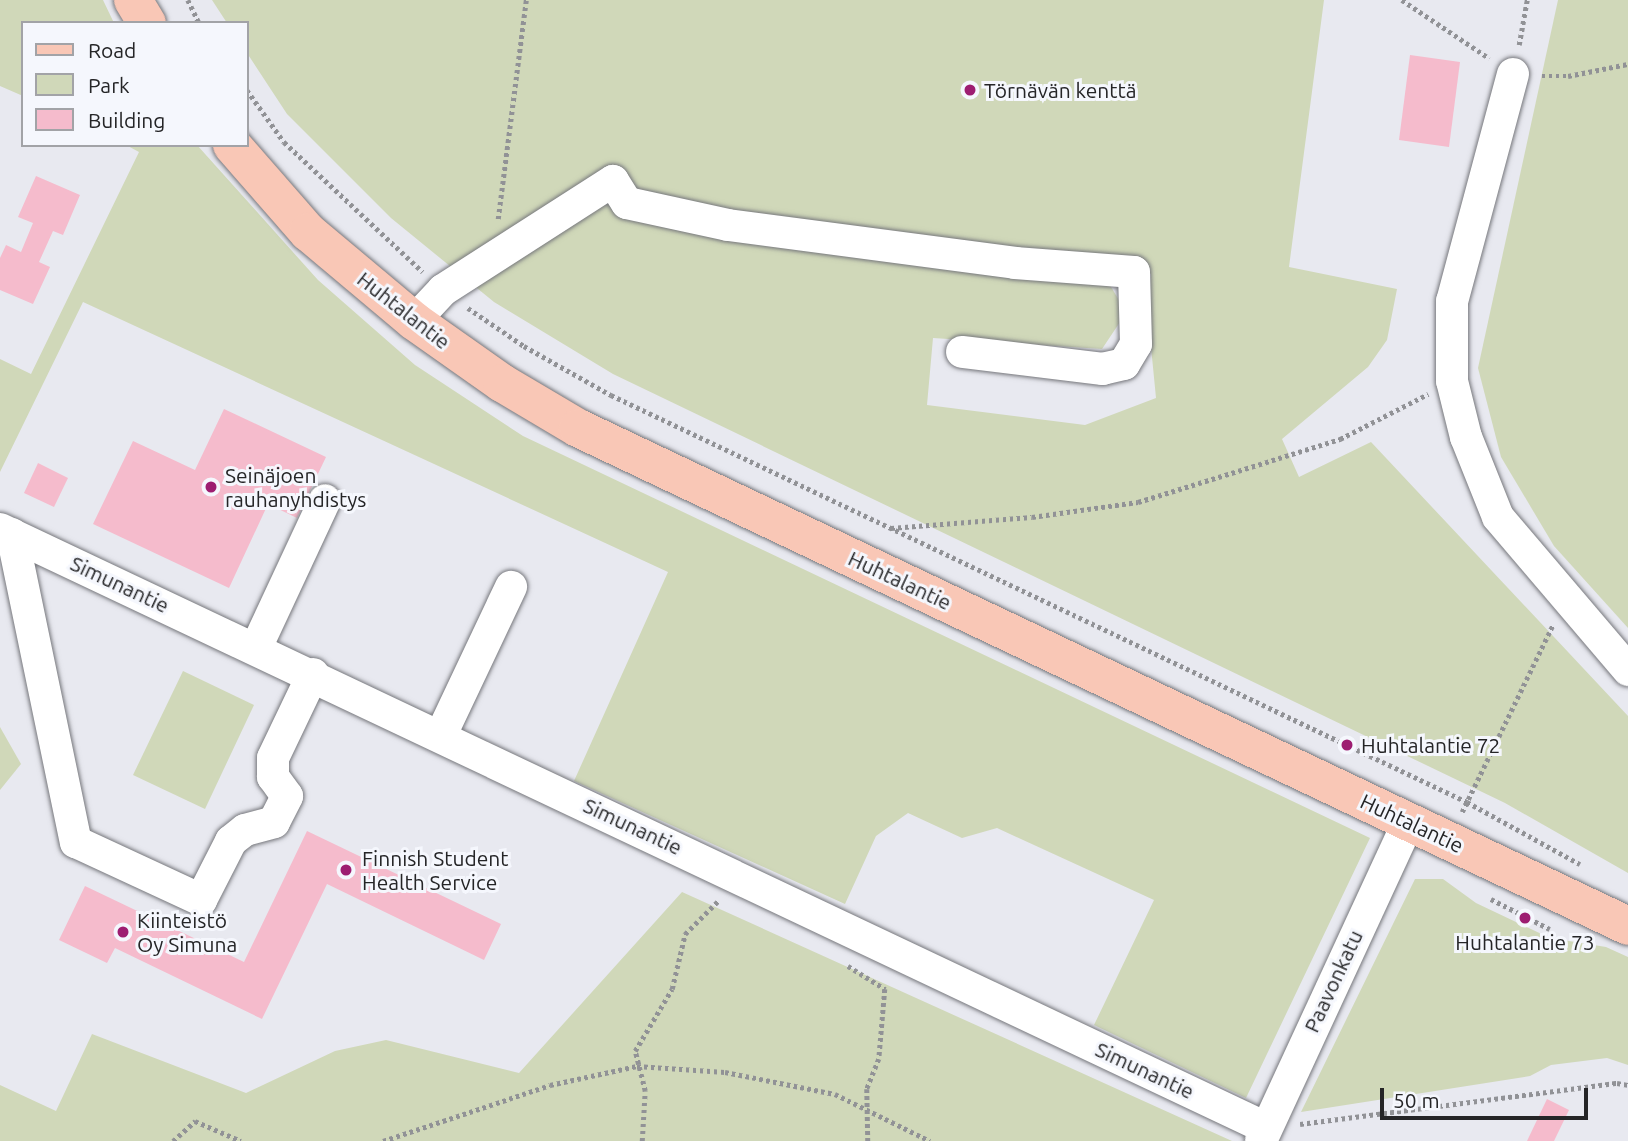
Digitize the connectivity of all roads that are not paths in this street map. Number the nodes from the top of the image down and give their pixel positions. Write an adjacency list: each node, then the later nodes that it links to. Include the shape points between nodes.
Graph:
1 (133, 0): 2 (main road)
2 (146, 21)
3 (1513, 74): 11 (street, via 1452,301 1452,381 1466,437 1499,517)
4 (234, 147): 5 (main road, Huhtalantie, via 308,232)
5 (414, 321): 6 (street, via 443,290 613,181 627,203 728,225 1015,263 1134,272 1136,344 1124,364 1103,369); 14 (main road, Huhtalantie, via 502,383 578,428)
6 (962, 352)
7 (325, 500): 10 (street)
8 (6, 531): 10 (street, Simunantie); 12 (street, via 76,842 201,901 231,841 245,830 274,822 287,796 272,776 274,758)
9 (511, 587): 13 (street)
10 (256, 648): 12 (street, Simunantie)
11 (1628, 670)
12 (313, 674): 13 (street, Simunantie)
13 (441, 735): 16 (street, Simunantie)
14 (1409, 821): 15 (main road, Huhtalantie); 16 (street, Paavonkatu)
15 (1628, 926)
16 (1262, 1134)

